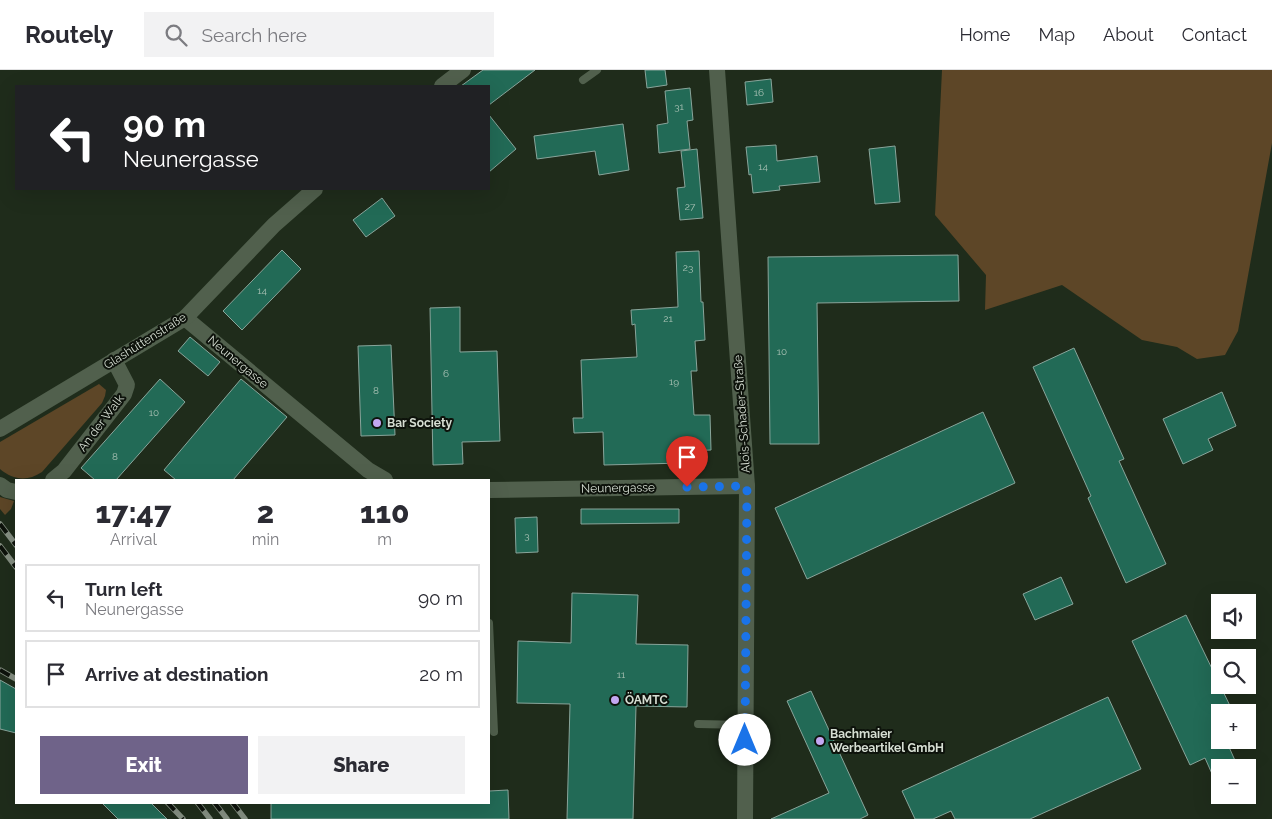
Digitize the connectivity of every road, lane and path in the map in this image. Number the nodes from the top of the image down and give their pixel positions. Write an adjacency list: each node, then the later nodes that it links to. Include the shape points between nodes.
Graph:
1 (463, 70): 5 (street)
2 (597, 70): 4 (lane)
3 (717, 70): 13 (street, Alois-Schader-Straße)
4 (583, 80)
5 (443, 85)
6 (314, 190): 7 (street, Glashüttenstraße, via 274,225)
7 (185, 318): 8 (street, Glashüttenstraße); 11 (street, Neunergasse, via 368,470)
8 (114, 360): 9 (street, Glashüttenstraße); 10 (street, An der Walk, via 127,385 124,394)
9 (0, 429)
10 (54, 479)
11 (383, 479)
12 (0, 485): 15 (street)
13 (747, 486): 14 (street, Neunergasse); 18 (street, Alois-Schader-Straße)
14 (490, 490)
15 (15, 492)
16 (490, 645): 19 (lane)
17 (698, 724): 18 (lane)
18 (745, 726): 20 (street, Alois-Schader-Straße)
19 (494, 732)
20 (745, 819)

